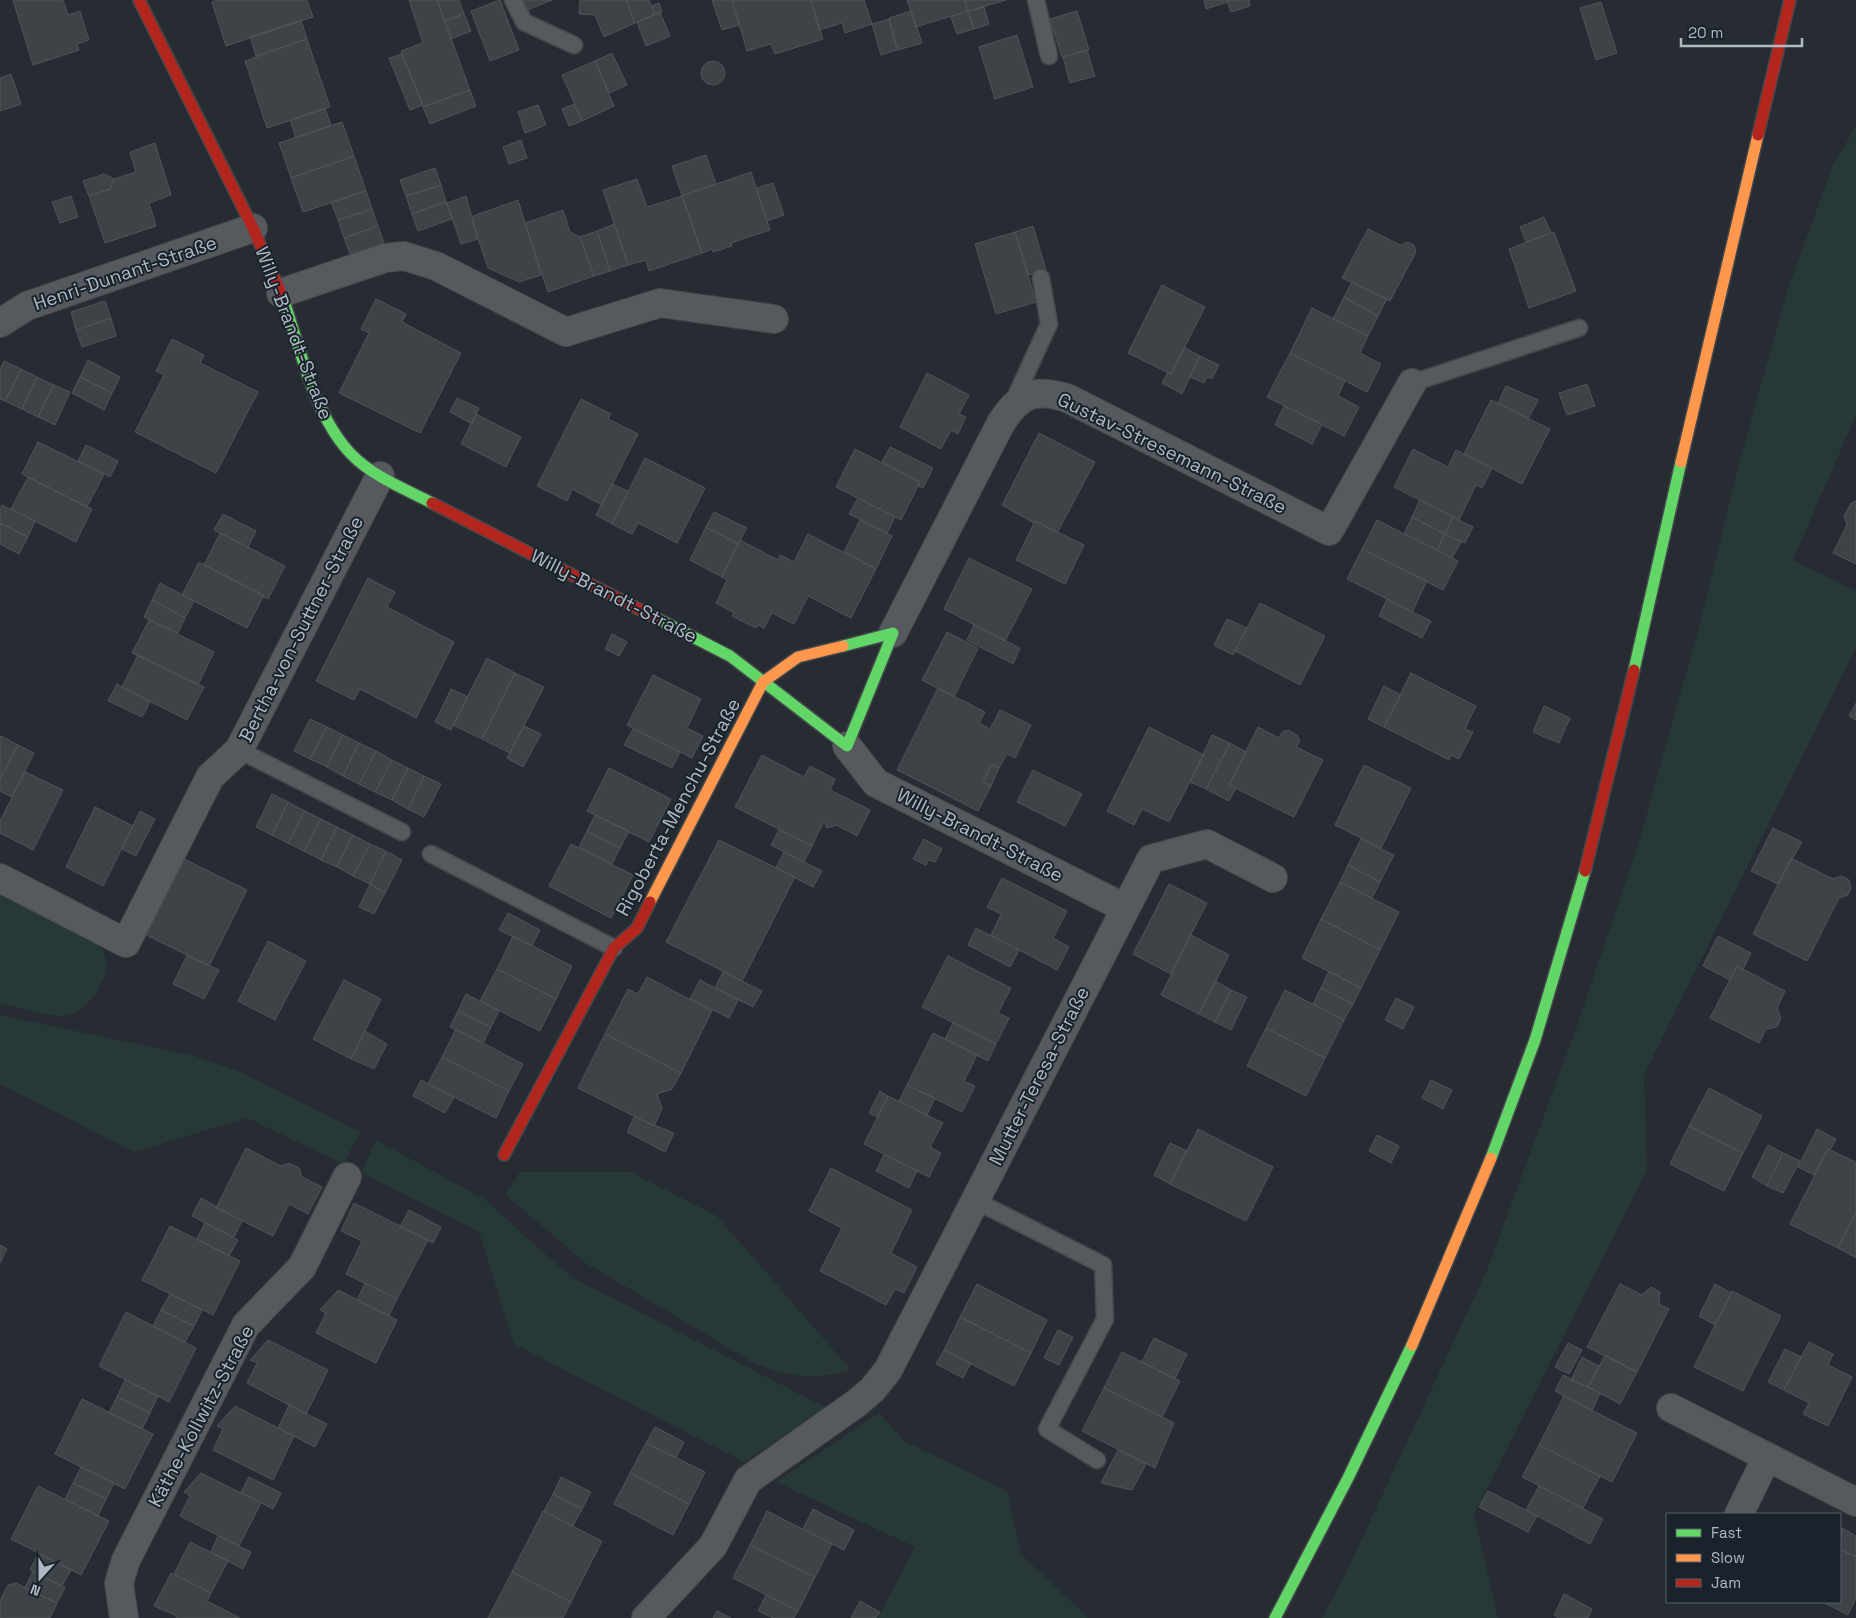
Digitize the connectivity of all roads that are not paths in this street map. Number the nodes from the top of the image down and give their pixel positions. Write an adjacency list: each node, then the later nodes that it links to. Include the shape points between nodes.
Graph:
1 (139, 0): 7 (street, Willy-Brandt-Straße)
2 (513, 0): 5 (lane, via 524,22)
3 (1036, 0): 6 (lane)
4 (1790, 0): 36 (street, via 1597,828 1536,1037 1460,1235 1347,1478)
5 (574, 45)
6 (1049, 56)
7 (254, 228): 9 (street, Willy-Brandt-Straße); 11 (street, Henri-Dunant-Straße, via 27,306)
8 (1041, 278): 14 (lane, via 1049,324)
9 (280, 293): 10 (street, via 384,258 404,256 436,266 566,332 660,303); 15 (street, Willy-Brandt-Straße, via 324,418 352,454)
10 (774, 319)
11 (0, 324)
12 (1579, 328): 13 (lane)
13 (1412, 384): 14 (street, Gustav-Stresemann-Straße, via 1328,531 1067,398 1052,394 1030,395)
14 (1009, 411): 16 (street, Gustav-Stresemann-Straße)
15 (380, 476): 17 (street, Willy-Brandt-Straße, via 730,656); 19 (street, Bertha-von-Suttner-Straße)
16 (893, 633): 17 (street, via 798,657); 18 (street)
17 (763, 682): 18 (street, Willy-Brandt-Straße); 25 (street, Rigoberta-Menchu-Straße, via 637,928)
18 (847, 746): 24 (street, Willy-Brandt-Straße, via 876,783)
19 (239, 750): 20 (lane); 22 (street, Bertha-von-Suttner-Straße, via 210,777 126,943)
20 (402, 832)
21 (431, 854): 25 (lane)
22 (0, 878)
23 (1273, 878): 24 (street, Mutter-Teresa-Straße, via 1208,844 1151,859)
24 (1125, 908): 28 (street, Mutter-Teresa-Straße)
25 (614, 948): 26 (street, Rigoberta-Menchu-Straße)
26 (504, 1155)
27 (347, 1177): 34 (street, Käthe-Kollwitz-Straße, via 302,1267 246,1325 130,1551 119,1583)
28 (976, 1201): 31 (lane, via 1102,1266 1105,1319 1047,1430); 35 (street, Mutter-Teresa-Straße, via 893,1362 878,1383 858,1402 748,1480 713,1546)
29 (1671, 1408): 30 (street)
30 (1767, 1457): 32 (street); 33 (street)
31 (1097, 1460)
32 (1856, 1502)
33 (1739, 1513)
34 (124, 1618)
35 (646, 1618)
36 (1275, 1618)

